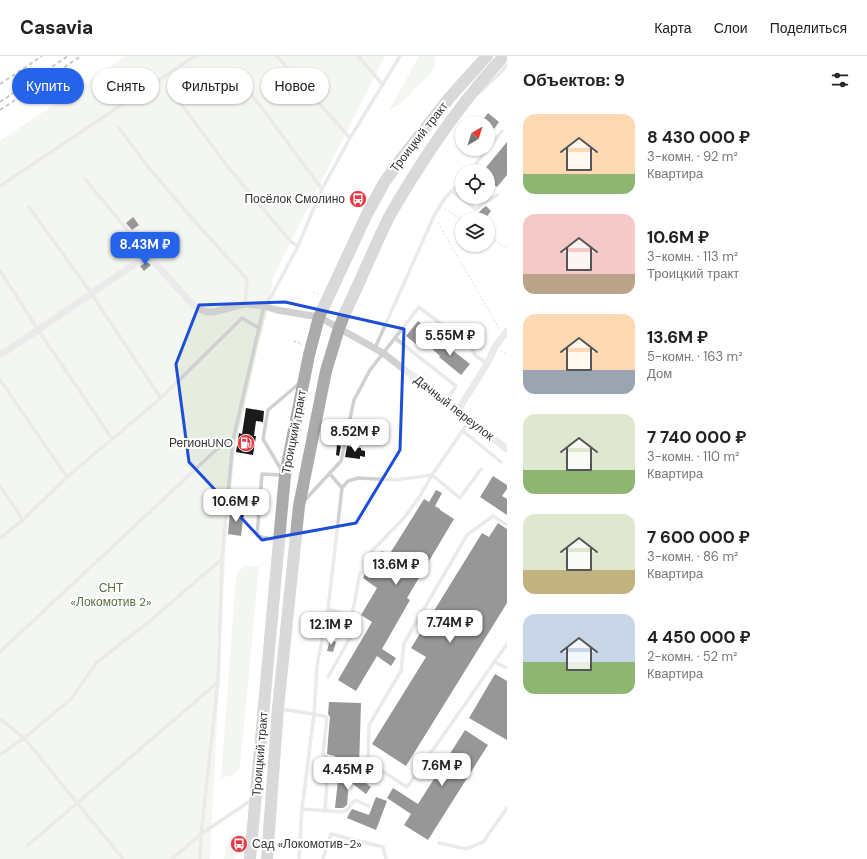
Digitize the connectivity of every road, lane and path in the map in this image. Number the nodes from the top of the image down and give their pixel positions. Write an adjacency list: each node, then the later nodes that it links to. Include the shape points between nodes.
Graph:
1 (196, 56): 19 (lane)
2 (277, 56): 14 (lane)
3 (358, 56): 8 (lane)
4 (400, 56): 8 (lane)
5 (487, 56): 36 (main road, Троицкий тракт, via 450,97 384,183)
6 (504, 56): 11 (main road, Троицкий тракт)
7 (507, 65): 11 (lane)
8 (383, 85): 14 (lane)
9 (253, 96): 21 (lane)
10 (181, 104): 29 (lane, via 227,166 290,241)
11 (454, 117): 38 (main road, Троицкий тракт, via 406,187 388,219)
12 (119, 128): 34 (lane, via 148,167 247,279)
13 (502, 131): 15 (lane)
14 (350, 138): 21 (lane)
15 (495, 140)
16 (482, 156): 17 (lane)
17 (476, 164)
18 (85, 180): 31 (lane)
19 (0, 186)
20 (455, 188): 22 (lane)
21 (322, 189): 29 (lane)
22 (452, 191): 23 (lane, via 476,209); 24 (lane)
23 (497, 195)
24 (440, 206): 26 (lane); 27 (path)
25 (29, 207): 33 (lane)
26 (434, 216): 40 (path); 42 (lane)
27 (455, 216)
28 (495, 240): 30 (path)
29 (298, 246): 35 (lane)
30 (507, 248)
31 (148, 255): 33 (street); 34 (street, via 193,305 200,309 213,312)
32 (0, 271): 39 (lane)
33 (91, 293): 39 (street); 48 (lane)
34 (245, 304): 35 (street, Дачный переулок)
35 (264, 306): 36 (street, Дачный переулок); 37 (lane)
36 (319, 317): 38 (street, Дачный переулок); 46 (main road, Троицкий тракт)
37 (259, 328): 48 (lane, via 242,318); 54 (lane)
38 (340, 328): 42 (street, Дачный переулок); 64 (main road, Троицкий тракт, via 326,371)
39 (39, 331): 44 (street); 53 (lane)
40 (505, 334): 45 (street)
41 (395, 338): 43 (lane); 45 (lane, via 419,307 471,347 475,356); 49 (lane, via 456,386)
42 (375, 348): 43 (street, Дачный переулок)
43 (383, 353): 49 (street, Дачный переулок); 58 (lane, via 370,370 354,400 342,462)
44 (0, 355)
45 (486, 364): 50 (street)
46 (304, 378): 59 (main road, Троицкий тракт); 59 (lane, via 268,410 263,439)
47 (0, 380): 61 (lane)
48 (161, 398): 53 (lane)
49 (446, 401): 50 (street, Дачный переулок)
50 (458, 410): 51 (street, Дачный переулок)
51 (471, 420): 52 (lane); 55 (street, Дачный переулок)
52 (463, 431): 56 (lane); 60 (lane)
53 (112, 439): 61 (lane)
54 (233, 440): 70 (lane); 75 (lane, via 217,449)
55 (507, 449)
56 (501, 462)
57 (481, 469): 60 (lane, via 460,498)
58 (330, 474): 63 (lane); 64 (lane)
59 (285, 475): 68 (main road, Троицкий тракт); 68 (lane, via 262,474 257,536)
60 (432, 475): 63 (lane, via 395,480 358,478 348,481); 69 (lane, via 404,518)
61 (67, 477): 65 (lane)
62 (0, 486): 65 (lane)
63 (342, 488): 72 (lane)
64 (299, 506): 80 (main road, Троицкий тракт)
65 (23, 520): 67 (lane)
66 (507, 525): 76 (lane, via 493,516 467,535 439,582 404,643 401,671 369,725 368,762 407,787)
67 (0, 538)
68 (279, 541): 87 (main road, Троицкий тракт)
69 (370, 553)
70 (222, 559): 79 (lane); 83 (lane, via 150,621 97,662 71,699)
71 (360, 572): 73 (lane)
72 (328, 609): 73 (lane); 81 (lane, via 317,666)
73 (352, 616): 78 (lane, via 350,638)
74 (507, 644): 76 (lane)
75 (0, 652)
76 (494, 662): 77 (lane)
77 (507, 668)
78 (328, 677)
79 (218, 682): 88 (lane); 93 (lane)
80 (278, 708): 81 (lane); 100 (main road, Троицкий тракт)
81 (314, 714): 85 (lane, via 327,717 323,754); 91 (lane)
82 (0, 719): 83 (lane)
83 (24, 738): 84 (lane); 88 (lane)
84 (0, 755)
85 (331, 761)
86 (328, 768): 92 (lane)
87 (256, 798): 93 (lane); 99 (main road, Троицкий тракт)
88 (77, 804): 95 (lane); 96 (lane)
89 (369, 806): 92 (lane, via 355,800 342,812)
90 (507, 808): 94 (lane, via 483,842 466,849)
91 (302, 809): 92 (lane); 101 (lane)
92 (324, 811)
93 (201, 834): 97 (lane); 98 (lane)
94 (439, 843)
95 (27, 846)
96 (123, 859)
97 (172, 859)
98 (200, 859)
99 (250, 859)
100 (267, 859)
101 (299, 859)
102 (323, 859): 103 (lane, via 331,834 383,847)
103 (386, 859)

